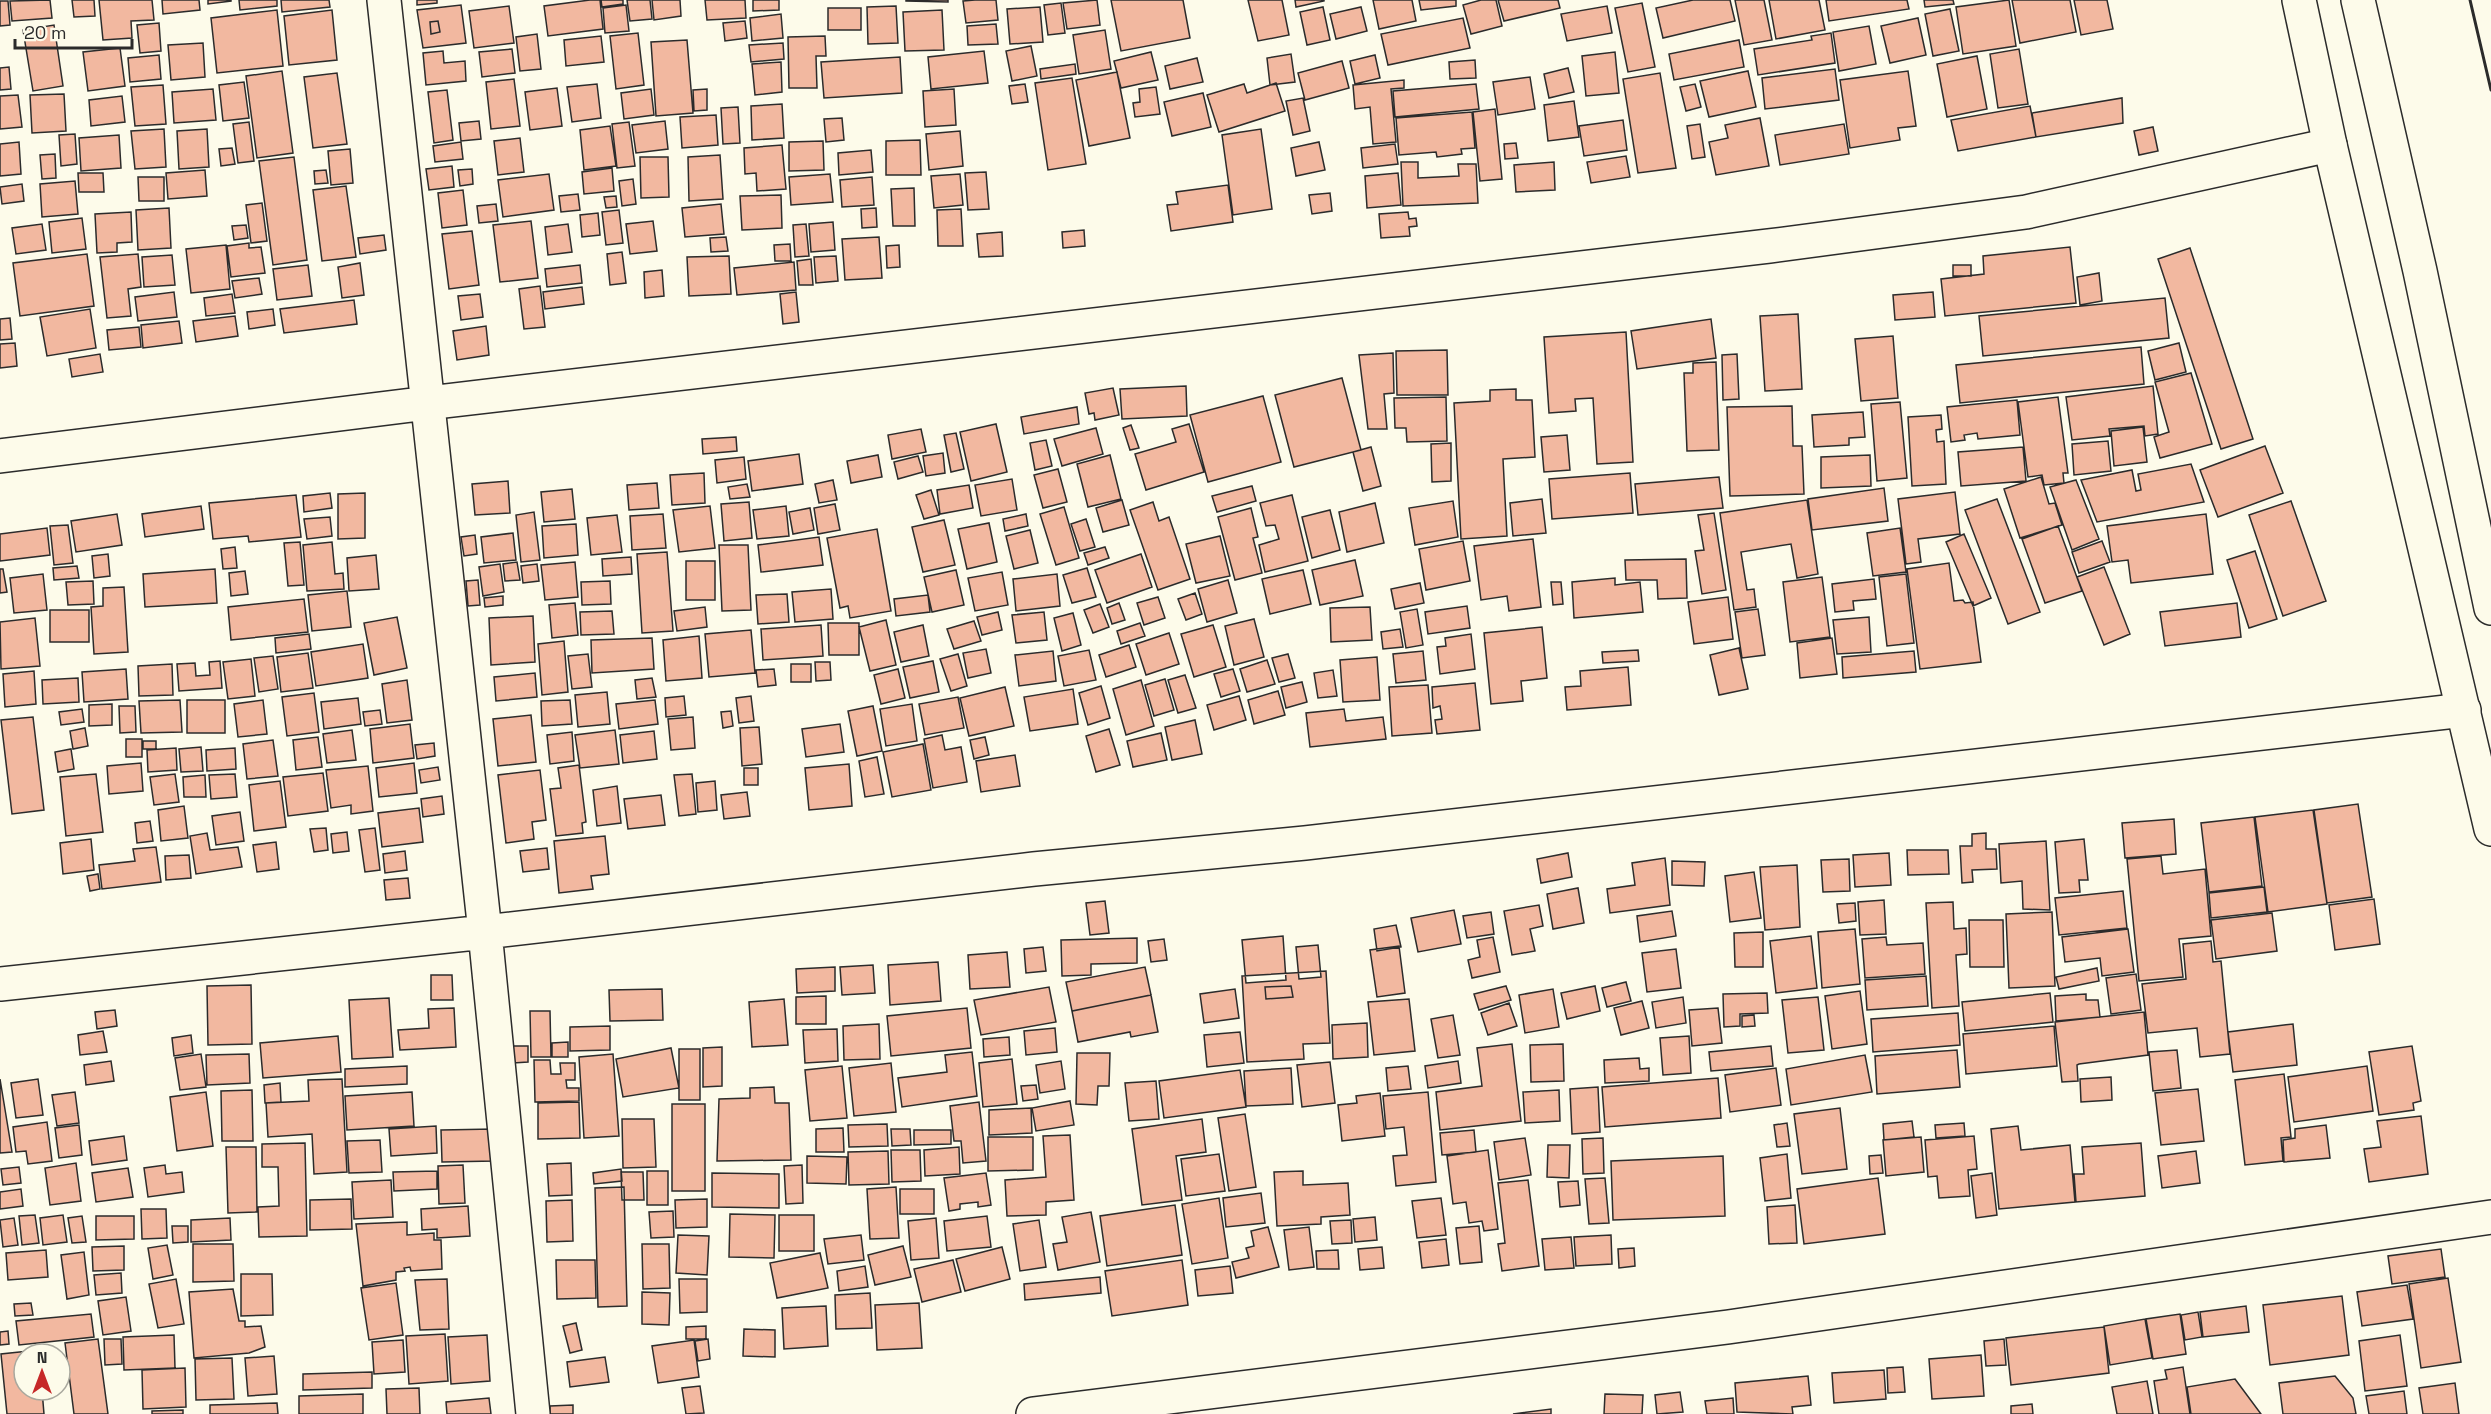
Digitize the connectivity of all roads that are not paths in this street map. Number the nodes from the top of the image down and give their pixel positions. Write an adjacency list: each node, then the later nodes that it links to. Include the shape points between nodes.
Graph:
1 (384, 0): 5 (main road)
2 (2299, 0): 4 (main road)
3 (2358, 0): 7 (main road)
4 (2330, 145): 5 (main road, via 2026,212 1781,245); 8 (main road)
5 (428, 403): 6 (main road); 10 (main road)
6 (0, 456)
7 (2491, 608)
8 (2464, 710): 9 (main road); 10 (main road)
9 (2491, 830)
10 (485, 932): 11 (main road); 13 (main road)
11 (0, 984)
12 (2491, 1217): 14 (main road, via 1871,1308)
13 (533, 1414)
14 (1033, 1414)

